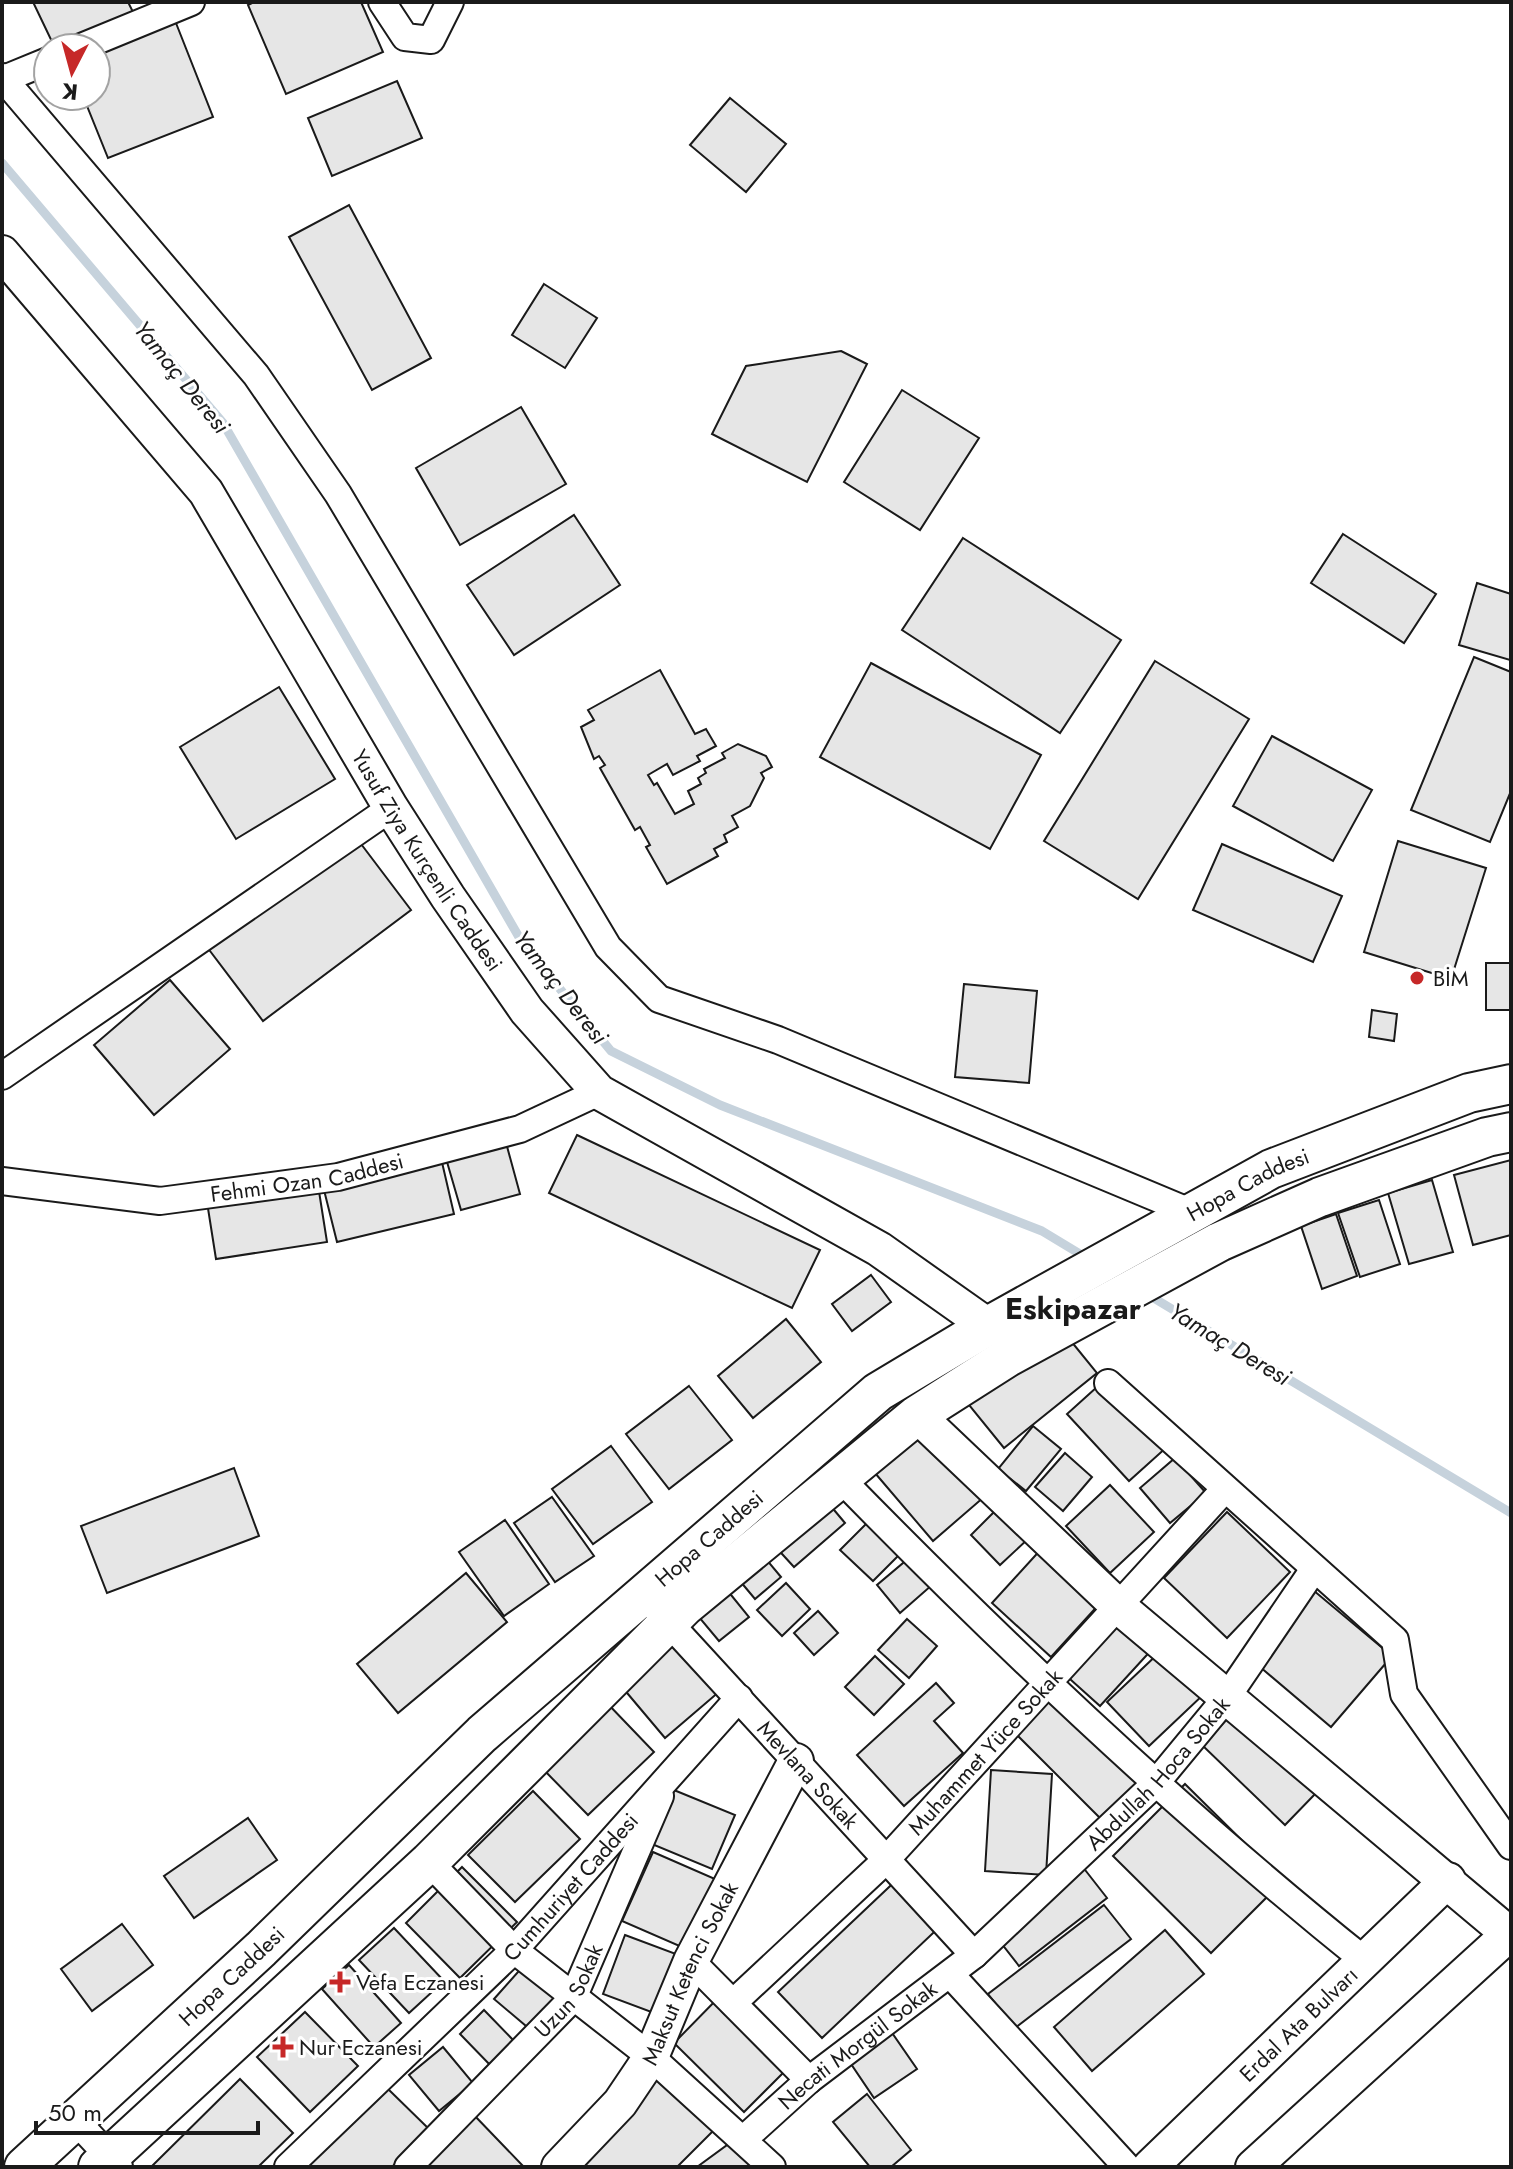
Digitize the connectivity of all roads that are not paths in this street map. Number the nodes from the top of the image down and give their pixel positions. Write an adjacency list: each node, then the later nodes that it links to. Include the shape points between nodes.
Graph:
1 (191, 2): 4 (street)
2 (382, 2): 3 (street, via 405,37 431,40)
3 (450, 2)
4 (112, 34)
5 (32, 67): 6 (street)
6 (3, 78): 14 (street, via 256,375 338,494 608,947 659,999 778,1040)
7 (2, 253): 8 (street, Yusuf Ziya Kurçenli Caddesi, via 206,492)
8 (391, 808): 9 (street); 11 (street, Yusuf Ziya Kurçenli Caddesi, via 527,1011)
9 (2, 1076)
10 (1511, 1084): 14 (main road, Hopa Caddesi, via 1469,1093 1271,1169)
11 (599, 1092): 13 (street, Fehmi Ozan Caddesi, via 520,1129 338,1177 160,1201); 15 (street, Yusuf Ziya Kurçenli Caddesi, via 879,1249)
12 (1511, 1132): 15 (main road, Hopa Caddesi, via 1320,1197)
13 (2, 1181)
14 (1195, 1214): 15 (main road, Hopa Caddesi)
15 (998, 1342): 17 (main road, Hopa Caddesi); 21 (main road, Hopa Caddesi, via 878,1392)
16 (1108, 1383): 19 (street)
17 (917, 1415): 18 (main road, Hopa Caddesi); 22 (street)
18 (839, 1477): 23 (main road, Hopa Caddesi); 24 (street)
19 (1224, 1490): 20 (street); 22 (street, Muhammet Yüce Sokak)
20 (1314, 1569): 25 (street, Abdullah Hoca Sokak); 30 (street, via 1395,1640 1404,1694)
21 (640, 1596): 23 (street, Mevlana Sokak); 44 (main road, Hopa Caddesi, via 482,1734)
22 (1118, 1606): 24 (street, Muhammet Yüce Sokak); 25 (street)
23 (669, 1622): 26 (street, Mevlana Sokak); 32 (main road, Hopa Caddesi)
24 (1046, 1685): 29 (street); 31 (street, Muhammet Yüce Sokak)
25 (1227, 1697): 29 (street, Abdullah Hoca Sokak); 33 (street)
26 (739, 1698): 27 (street, Mevlana Sokak); 28 (street, Cumhuriyet Caddesi)
27 (796, 1761): 31 (street, Mevlana Sokak); 38 (street, Maksut Ketenci Sokak)
28 (670, 1773): 35 (street, Cumhuriyet Caddesi); 40 (street, Uzun Sokak)
29 (1155, 1784): 36 (street, Abdullah Hoca Sokak); 37 (street)
30 (1511, 1846)
31 (885, 1861): 36 (street, Mevlana Sokak); 41 (street, Muhammet Yüce Sokak)
32 (429, 1862): 35 (street); 46 (main road, Hopa Caddesi)
33 (1448, 1880): 34 (street); 37 (street, Erdal Ata Bulvarı)
34 (1510, 1933): 54 (street)
35 (514, 1950): 40 (street); 48 (street, Cumhuriyet Caddesi)
36 (974, 1955): 39 (street, Necati Morgül Sokak)
37 (1364, 1960): 53 (street, Erdal Ata Bulvarı)
38 (691, 1961): 41 (street); 42 (street, Maksut Ketenci Sokak)
39 (950, 1974): 43 (street, Necati Morgül Sokak); 52 (street)
40 (573, 1998): 42 (street); 49 (street, Uzun Sokak)
41 (733, 2003): 43 (street)
42 (651, 2057): 45 (street); 50 (street, Maksut Ketenci Sokak, via 620,2103)
43 (809, 2080): 45 (street, Necati Morgül Sokak)
44 (76, 2121): 46 (street); 47 (main road, Hopa Caddesi)
45 (745, 2138): 51 (street)
46 (109, 2163)
47 (24, 2167)
48 (288, 2167)
49 (408, 2167)
50 (559, 2167)
51 (772, 2167)
52 (1127, 2167)
53 (1150, 2167)
54 (1253, 2167)

